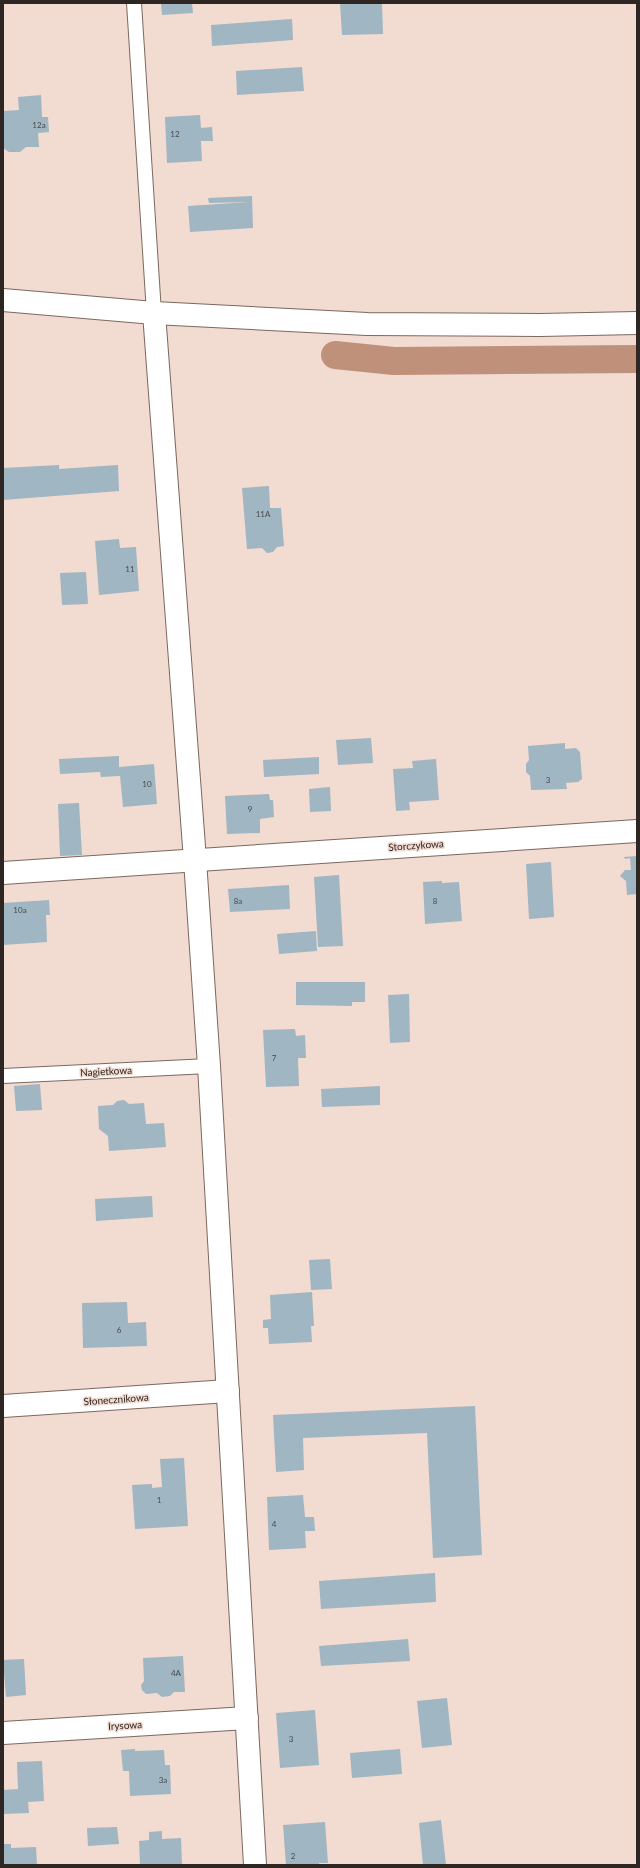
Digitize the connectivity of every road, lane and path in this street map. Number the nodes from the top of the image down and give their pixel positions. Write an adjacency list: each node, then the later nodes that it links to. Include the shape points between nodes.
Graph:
1 (134, 3): 3 (lane)
2 (3, 300): 3 (street)
3 (154, 312): 4 (street, via 367,324); 6 (street)
4 (637, 323)
5 (637, 831): 6 (street, Storczykowa)
6 (195, 860): 7 (street, Storczykowa); 8 (street)
7 (3, 873)
8 (209, 1066): 9 (lane, Nagietkowa); 10 (street)
9 (3, 1076)
10 (228, 1391): 11 (street, Słonecznikowa); 12 (street)
11 (3, 1406)
12 (247, 1718): 13 (street, Irysowa); 14 (street)
13 (3, 1733)
14 (256, 1865)

